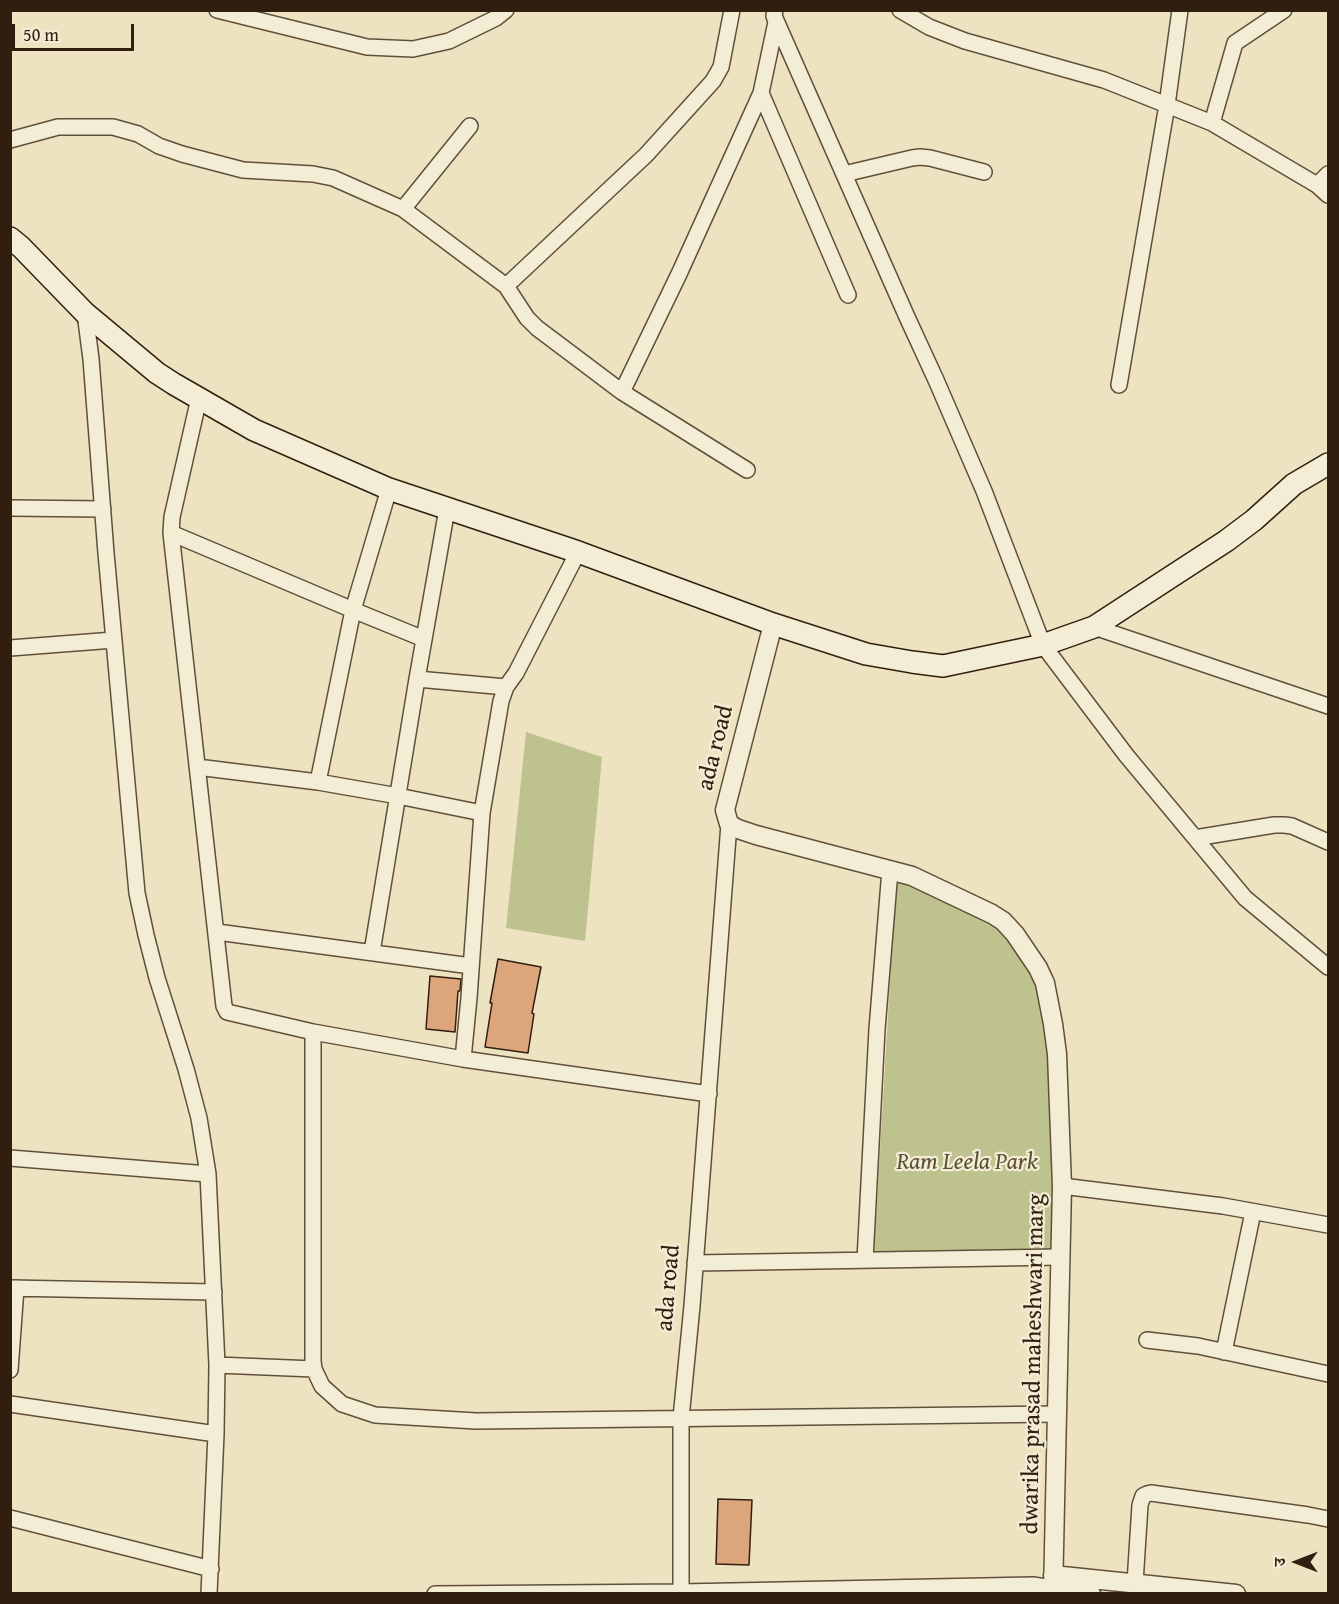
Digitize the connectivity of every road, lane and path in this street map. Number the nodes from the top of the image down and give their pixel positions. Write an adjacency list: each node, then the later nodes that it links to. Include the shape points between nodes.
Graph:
1 (217, 10): 2 (street, via 367,47 413,49 449,41)
2 (506, 10)
3 (732, 10): 19 (street, via 721,67 713,81 646,155)
4 (900, 10): 9 (street, via 929,27 964,40 1104,80)
5 (1180, 10): 9 (street)
6 (1284, 10): 10 (street, via 1235,44)
7 (775, 13): 8 (street); 14 (street)
8 (761, 93): 20 (street); 23 (street)
9 (1167, 105): 10 (street); 22 (street)
10 (1212, 123): 16 (street)
11 (470, 126): 17 (street)
12 (10, 140): 17 (street, via 58,127 113,127 182,154 235,168 333,178)
13 (984, 172): 14 (street, via 920,157)
14 (844, 174): 38 (street, via 984,491)
15 (1329, 174): 16 (street)
16 (1323, 190)
17 (403, 209): 19 (street)
18 (10, 238): 21 (main road)
19 (506, 286): 23 (street, via 537,328)
20 (848, 295)
21 (84, 314): 24 (main road, via 157,373); 29 (street)
22 (1119, 385)
23 (622, 392): 26 (street)
24 (199, 398): 27 (main road, via 254,430); 31 (street)
25 (1329, 464): 35 (main road, via 1294,484 1226,541)
26 (747, 470)
27 (389, 489): 30 (main road); 33 (street)
28 (10, 508): 29 (street)
29 (103, 509): 37 (street)
30 (447, 509): 32 (main road); 36 (street)
31 (171, 533): 33 (street); 43 (street)
32 (578, 552): 34 (main road); 41 (street)
33 (353, 610): 36 (street); 44 (street)
34 (773, 624): 38 (main road, via 866,654 944,666); 47 (street, ada road, via 725,810)
35 (1094, 627): 38 (main road); 42 (street)
36 (424, 639): 40 (street)
37 (114, 640): 39 (street); 59 (street, via 137,893 157,978 186,1069)
38 (1042, 645): 48 (street)
39 (10, 648)
40 (417, 679): 41 (street); 45 (street)
41 (506, 687): 46 (street)
42 (1329, 706)
43 (197, 767): 44 (street); 51 (street)
44 (318, 782): 45 (street)
45 (398, 796): 46 (street); 52 (street)
46 (482, 813): 53 (street)
47 (729, 824): 50 (street, dwarika prasad maheshwari marg, via 738,830); 57 (street, ada road)
48 (1195, 838): 49 (street, via 1284,825); 54 (street, via 1245,898)
49 (1329, 842)
50 (890, 870): 60 (street, dwarika prasad maheshwari marg, via 912,876 1003,921 1038,968 1045,983 1058,1054); 64 (street)
51 (217, 932): 52 (street); 55 (street, via 224,1006 228,1012)
52 (372, 952): 53 (street)
53 (471, 966): 56 (street)
54 (1329, 967)
55 (313, 1032): 56 (street); 71 (street)
56 (463, 1059): 57 (street)
57 (709, 1094): 65 (street, ada road)
58 (10, 1158): 59 (street)
59 (208, 1174): 67 (street)
60 (1062, 1186): 61 (street); 63 (street, dwarika prasad maheshwari marg)
61 (1253, 1212): 62 (street); 69 (street)
62 (1329, 1225)
63 (1060, 1257): 64 (street); 75 (street, dwarika prasad maheshwari marg)
64 (865, 1260): 65 (street)
65 (695, 1263): 76 (street, ada road)
66 (13, 1288): 67 (street); 72 (street)
67 (214, 1292): 70 (street)
68 (1147, 1340): 69 (street)
69 (1224, 1352): 73 (street)
70 (217, 1365): 71 (street); 77 (street)
71 (314, 1369): 76 (street, via 322,1386 342,1404 375,1415 476,1421)
72 (10, 1370)
73 (1329, 1374)
74 (10, 1404): 77 (street)
75 (1057, 1414): 76 (street); 82 (street, dwarika prasad maheshwari marg)
76 (681, 1418): 84 (street, ada road)
77 (216, 1434): 80 (street)
78 (10, 1518): 80 (street)
79 (1329, 1520): 81 (street, via 1147,1494 1140,1505)
80 (211, 1569): 86 (street)
81 (1135, 1583): 82 (street); 90 (street)
82 (1053, 1586): 83 (street); 89 (street)
83 (891, 1591): 85 (street)
84 (681, 1592): 85 (street); 88 (street)
85 (754, 1592)
86 (209, 1593)
87 (435, 1593): 88 (street)
88 (547, 1593)
89 (1091, 1593)
90 (1236, 1593)

